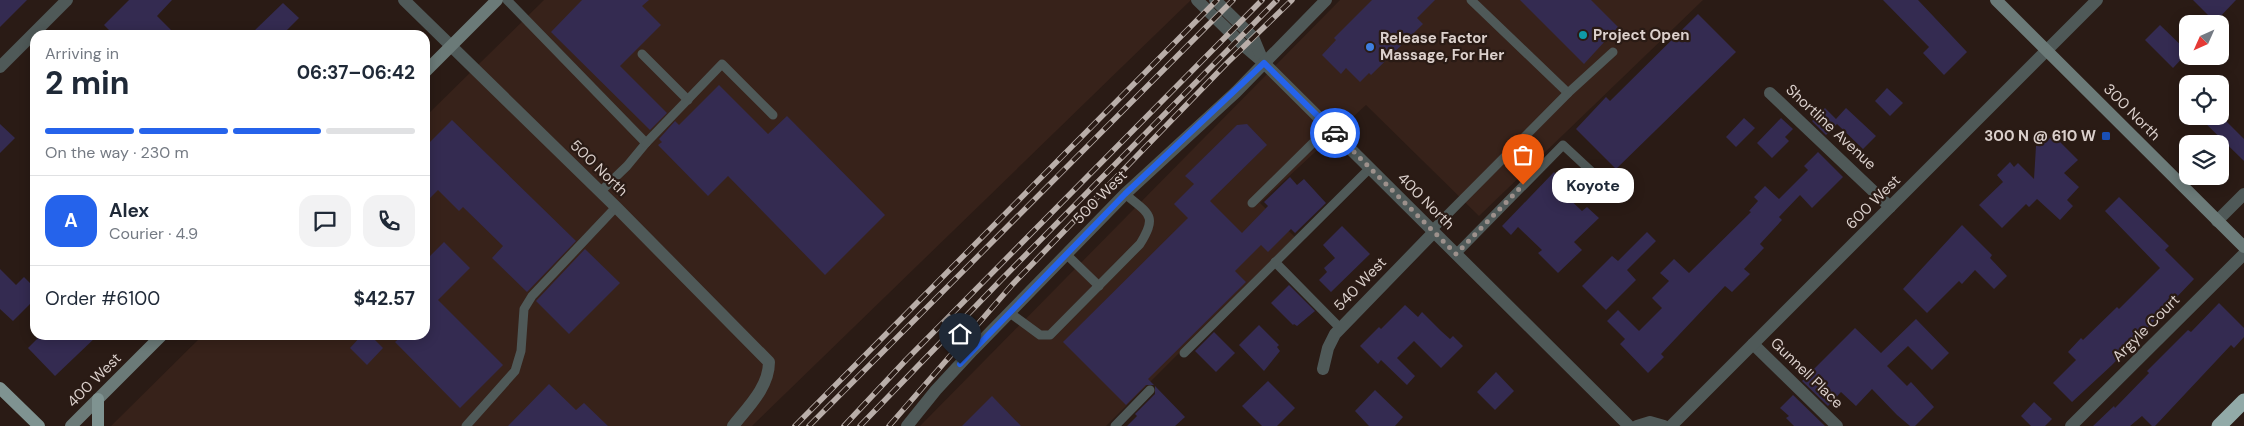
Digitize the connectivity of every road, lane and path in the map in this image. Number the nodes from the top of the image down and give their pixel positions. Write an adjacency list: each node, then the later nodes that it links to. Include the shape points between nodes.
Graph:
1 (67, 0): 11 (street)
2 (404, 0): 13 (street, 500 North)
3 (497, 0): 13 (street)
4 (507, 0): 25 (lane)
5 (1197, 0): 17 (street, 400 North)
6 (1215, 0): 17 (street, 400 North, via 1253,37)
7 (1326, 0): 17 (street, 500 West)
8 (1471, 0): 21 (lane)
9 (1996, 0): 14 (street, 300 North)
10 (2097, 0): 14 (street, 600 West)
11 (37, 30)
12 (30, 37): 18 (street)
13 (451, 46): 19 (street); 28 (street, 500 North)
14 (2047, 50): 33 (street, 600 West); 34 (street, 300 North)
15 (1613, 52): 21 (lane)
16 (642, 54): 22 (lane)
17 (1264, 63): 24 (street, 400 North); 29 (street, 500 West)
18 (0, 67)
19 (430, 67)
20 (1770, 92): 33 (street, Shortline Avenue)
21 (1568, 93): 35 (lane)
22 (688, 100): 23 (lane, via 722,64); 25 (lane)
23 (774, 115)
24 (1329, 127): 26 (street, 400 North); 31 (lane)
25 (646, 143): 28 (lane, via 628,166)
26 (1370, 168): 35 (street, 400 North); 40 (lane)
27 (1592, 170): 38 (lane, via 1563,145)
28 (600, 192): 32 (street, 500 North)
29 (1125, 194): 37 (street, 500 West); 41 (lane, via 1147,212 1150,228 1140,244)
30 (2244, 194): 34 (street)
31 (1252, 203)
32 (616, 207): 55 (lane, via 532,296 524,309 521,351 515,371); 56 (street, 500 North, via 769,362 762,388)
33 (1890, 207): 45 (street, 600 West)
34 (2217, 221): 36 (street, 300 North)
35 (1433, 231): 38 (street, 400 North); 43 (street, 540 West)
36 (2244, 247)
37 (1066, 254): 41 (lane); 42 (street, 500 West)
38 (1456, 254): 59 (street, 400 North)
39 (2244, 254): 64 (street, Argyle Court)
40 (1275, 262): 43 (lane); 46 (lane)
41 (1099, 286): 42 (lane, via 1050,335 1040,335)
42 (1010, 313): 57 (street, 500 West, via 936,390)
43 (1340, 328): 47 (street, 540 West, via 1331,341)
44 (157, 340): 50 (street, 400 West)
45 (1753, 344): 62 (street, 600 West); 63 (street, Gunnell Place)
46 (1184, 353)
47 (1324, 369)
48 (0, 388): 52 (main road)
49 (1150, 390): 58 (lane)
50 (98, 399): 53 (street, 400 West); 54 (main road)
51 (2244, 401): 65 (highway)
52 (39, 426)
53 (71, 426)
54 (98, 426)
55 (466, 426)
56 (733, 426)
57 (907, 426)
58 (1114, 426)
59 (1629, 426)
60 (1637, 426): 61 (street, via 1650,422)
61 (1664, 426)
62 (1671, 426)
63 (1837, 426)
64 (2071, 426)
65 (2220, 426)

